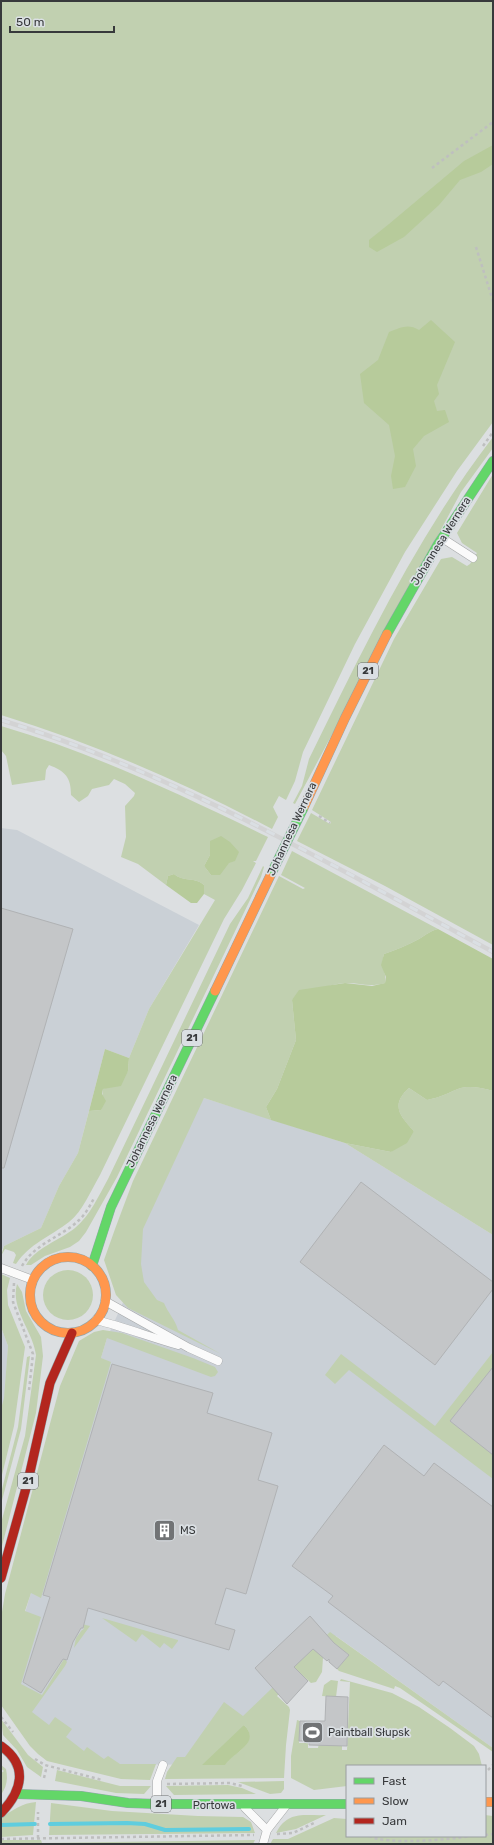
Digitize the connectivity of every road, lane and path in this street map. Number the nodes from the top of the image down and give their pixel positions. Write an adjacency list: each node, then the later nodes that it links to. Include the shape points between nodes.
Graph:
1 (493, 122): 2 (path)
2 (432, 168)
3 (476, 247): 4 (path)
4 (493, 301)
5 (493, 461): 6 (main road, Johannesa Wernera / 21)
6 (441, 537): 7 (lane); 11 (main road, Johannesa Wernera / 21, bridge, via 402,604 353,698 303,809)
7 (473, 558)
8 (318, 815): 9 (path)
9 (330, 823)
10 (97, 1193): 13 (path, via 78,1222 37,1249)
11 (111, 1207): 12 (main road, Johannesa Wernera / 21); 14 (main road, Johannesa Wernera / 21)
12 (94, 1231)
13 (22, 1266)
14 (92, 1266): 16 (main road, via 78,1253 50,1261); 18 (main road, via 104,1282)
15 (1, 1268): 16 (lane)
16 (32, 1280): 20 (main road, via 30,1303 34,1313 51,1333)
17 (14, 1283): 25 (path, via 13,1302 33,1354)
18 (106, 1301): 19 (main road); 21 (lane)
19 (96, 1320): 20 (main road, via 81,1331); 21 (lane)
20 (72, 1333): 24 (main road, 21)
21 (189, 1348): 23 (lane)
22 (50, 1360): 24 (main road, 21)
23 (218, 1361)
24 (50, 1383): 26 (main road, 21, via 28,1481)
25 (28, 1397)
26 (1, 1578)
27 (1, 1717): 28 (path)
28 (15, 1735)
29 (1, 1746): 37 (main road, via 15,1759 24,1775)
30 (30, 1755): 32 (path)
31 (163, 1764): 39 (lane, via 157,1781)
32 (46, 1765): 35 (path); 36 (path)
33 (493, 1765): 34 (path)
34 (488, 1770)
35 (105, 1780)
36 (47, 1781): 38 (main road, Portowa / 21)
37 (17, 1794): 38 (main road, Portowa / 21); 44 (main road)
38 (81, 1796): 39 (main road, Portowa / 21, via 128,1803)
39 (157, 1804): 41 (main road, Portowa / 21)
40 (346, 1804): 42 (main road, Portowa / 21)
41 (242, 1805): 42 (main road, Portowa / 21); 46 (lane)
42 (286, 1805): 46 (lane)
43 (38, 1807): 51 (path)
44 (1, 1813)
45 (319, 1821): 47 (path, via 293,1833)
46 (267, 1830): 53 (lane)
47 (276, 1834)
48 (256, 1835): 51 (path)
49 (373, 1837): 50 (path, via 384,1840)
50 (464, 1837)
51 (38, 1838): 52 (path)
52 (1, 1839)
53 (263, 1844)

